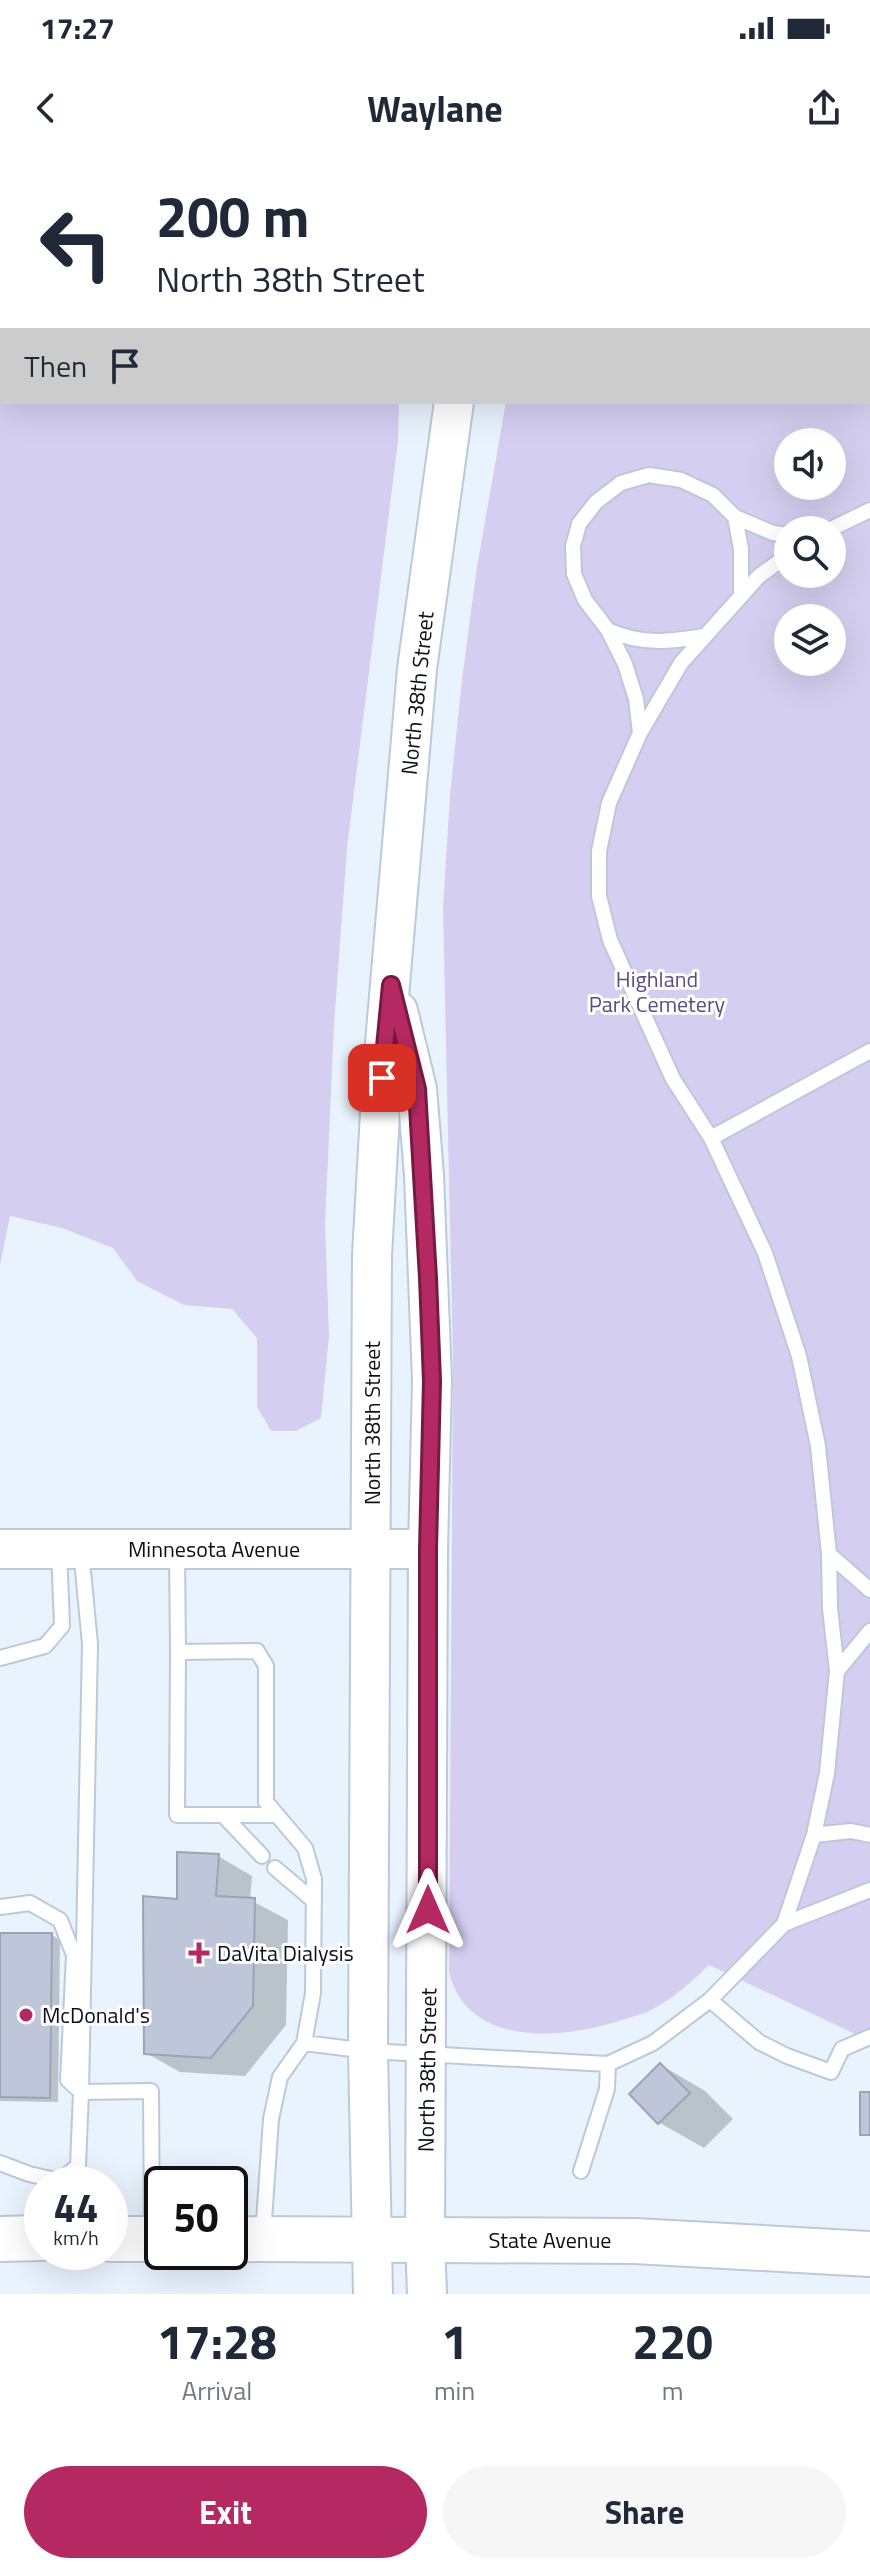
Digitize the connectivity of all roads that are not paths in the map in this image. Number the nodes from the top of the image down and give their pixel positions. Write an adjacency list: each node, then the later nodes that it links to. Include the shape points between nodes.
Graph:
1 (454, 404): 11 (main road, North 38th Street, via 417,669)
2 (870, 510): 4 (lane)
3 (735, 517): 5 (lane); 7 (lane); 8 (lane, via 713,495 681,480 649,475 621,483 596,502 579,524 574,574 585,600)
4 (846, 522)
5 (774, 533)
6 (774, 565): 7 (lane)
7 (741, 596): 9 (lane)
8 (608, 630): 9 (lane, via 644,642); 10 (lane, via 636,699)
9 (704, 636): 10 (lane, via 681,663)
10 (640, 733): 13 (lane, via 609,803 599,851 599,896 610,940 673,1079)
11 (391, 985): 17 (main road, North 38th Street, via 417,1089 424,1175 432,1381); 18 (main road, North 38th Street, via 372,1255)
12 (870, 1051): 13 (lane)
13 (711, 1138): 19 (lane, via 765,1253 799,1356 818,1446)
14 (0, 1549): 15 (main road, Minnesota Avenue)
15 (70, 1549): 16 (main road, Minnesota Avenue); 23 (lane, via 62,1626 45,1646); 41 (lane, via 90,1644)
16 (177, 1549): 18 (main road, Minnesota Avenue); 22 (lane)
17 (428, 1549): 18 (main road, Minnesota Avenue); 39 (main road, North 38th Street)
18 (372, 1550): 38 (main road, North 38th Street)
19 (829, 1554): 20 (lane); 24 (lane)
20 (870, 1590)
21 (870, 1631): 24 (lane)
22 (178, 1652): 25 (lane, via 177,1815); 26 (lane, via 257,1651 266,1666 266,1802)
23 (0, 1658)
24 (837, 1671): 27 (lane, via 827,1773)
25 (223, 1815): 26 (lane); 29 (lane)
26 (277, 1815): 32 (lane, via 305,1848)
27 (814, 1835): 28 (lane); 34 (lane)
28 (870, 1835)
29 (262, 1856)
30 (275, 1868): 32 (lane)
31 (870, 1890): 34 (lane)
32 (314, 1901): 37 (lane, via 313,1993)
33 (0, 1907): 41 (lane, via 30,1903 60,1920 74,1955 68,2080)
34 (784, 1924): 35 (lane)
35 (710, 2000): 36 (lane, via 759,2042 831,2072 842,2049); 40 (lane, via 653,2043)
36 (870, 2037)
37 (304, 2043): 38 (lane); 46 (lane, via 280,2077)
38 (368, 2051): 39 (lane); 51 (main road, North 38th Street)
39 (427, 2054): 40 (lane); 52 (main road, North 38th Street)
40 (608, 2064): 44 (lane, via 607,2089)
41 (81, 2092): 43 (lane); 49 (lane, via 151,2091)
42 (0, 2163): 45 (lane)
43 (78, 2166)
44 (581, 2171)
45 (24, 2172)
46 (248, 2229)
47 (24, 2238): 48 (main road)
48 (0, 2239)
49 (141, 2239)
50 (248, 2239): 51 (main road, State Avenue)
51 (371, 2239): 52 (main road, State Avenue); 54 (main road, North 38th Street)
52 (425, 2239): 53 (main road, State Avenue, via 635,2241); 55 (main road, North 38th Street)
53 (870, 2254)
54 (373, 2294)
55 (427, 2294)

